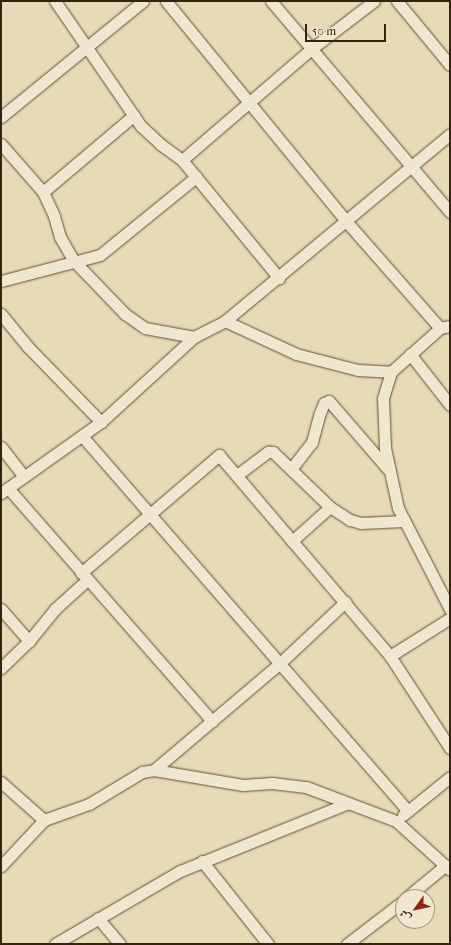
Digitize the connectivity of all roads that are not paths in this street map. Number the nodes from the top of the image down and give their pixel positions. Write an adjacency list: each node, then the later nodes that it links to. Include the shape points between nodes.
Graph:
1 (55, 1): 7 (street)
2 (143, 1): 7 (street)
3 (166, 1): 10 (street)
4 (271, 1): 8 (street)
5 (374, 1): 8 (street)
6 (397, 1): 9 (street)
7 (86, 47): 11 (street); 12 (street)
8 (311, 49): 10 (street); 16 (street)
9 (450, 65)
10 (250, 102): 15 (street); 20 (street)
11 (134, 115): 15 (street, via 149,135); 18 (street)
12 (1, 118)
13 (450, 134): 16 (street)
14 (1, 144): 18 (street)
15 (182, 160): 17 (street)
16 (411, 164): 19 (street); 20 (street)
17 (196, 177): 21 (street, via 100,255); 22 (street)
18 (43, 192): 21 (street, via 60,237)
19 (450, 212)
20 (345, 220): 22 (street); 26 (street)
21 (74, 261): 23 (street); 27 (street, via 135,322 152,330)
22 (279, 278): 25 (street)
23 (1, 281)
24 (1, 314): 31 (street, via 28,347)
25 (225, 321): 27 (street); 29 (street, via 296,354 358,370)
26 (445, 327): 28 (street)
27 (194, 337): 31 (street)
28 (410, 354): 29 (street); 30 (street)
29 (391, 372): 35 (street, via 384,398 385,448)
30 (450, 405)
31 (101, 422): 32 (street)
32 (82, 436): 36 (street); 40 (street)
33 (1, 447): 36 (street)
34 (291, 469): 35 (street, via 312,442 324,403 329,401); 37 (street, via 273,452 268,452); 39 (street)
35 (389, 469): 41 (street)
36 (23, 475): 38 (street)
37 (238, 475): 40 (street, via 223,457 216,456); 42 (street)
38 (4, 491): 43 (street)
39 (330, 507): 41 (street, via 350,520 361,523); 42 (street)
40 (150, 513): 43 (street); 50 (street)
41 (403, 521): 46 (street)
42 (292, 541): 44 (street)
43 (84, 577): 48 (street); 52 (street)
44 (345, 602): 49 (street); 50 (street)
45 (1, 609): 48 (street)
46 (450, 609)
47 (450, 618): 49 (street)
48 (29, 641): 51 (street)
49 (390, 656): 53 (street)
50 (279, 664): 52 (street); 58 (street)
51 (1, 668)
52 (212, 721): 54 (street)
53 (450, 748)
54 (154, 770): 57 (street, via 243,785 290,784 306,787); 59 (street, via 142,772 89,804)
55 (450, 777): 58 (street)
56 (1, 782): 59 (street)
57 (346, 804): 60 (street); 61 (street)
58 (408, 811): 60 (street)
59 (44, 820): 62 (street)
60 (396, 821): 63 (street)
61 (202, 861): 66 (street); 69 (street)
62 (1, 866)
63 (448, 868): 64 (street)
64 (418, 889)
65 (395, 907): 70 (street)
66 (98, 918): 67 (street); 68 (street)
67 (55, 944)
68 (120, 944)
69 (268, 944)
70 (346, 944)

